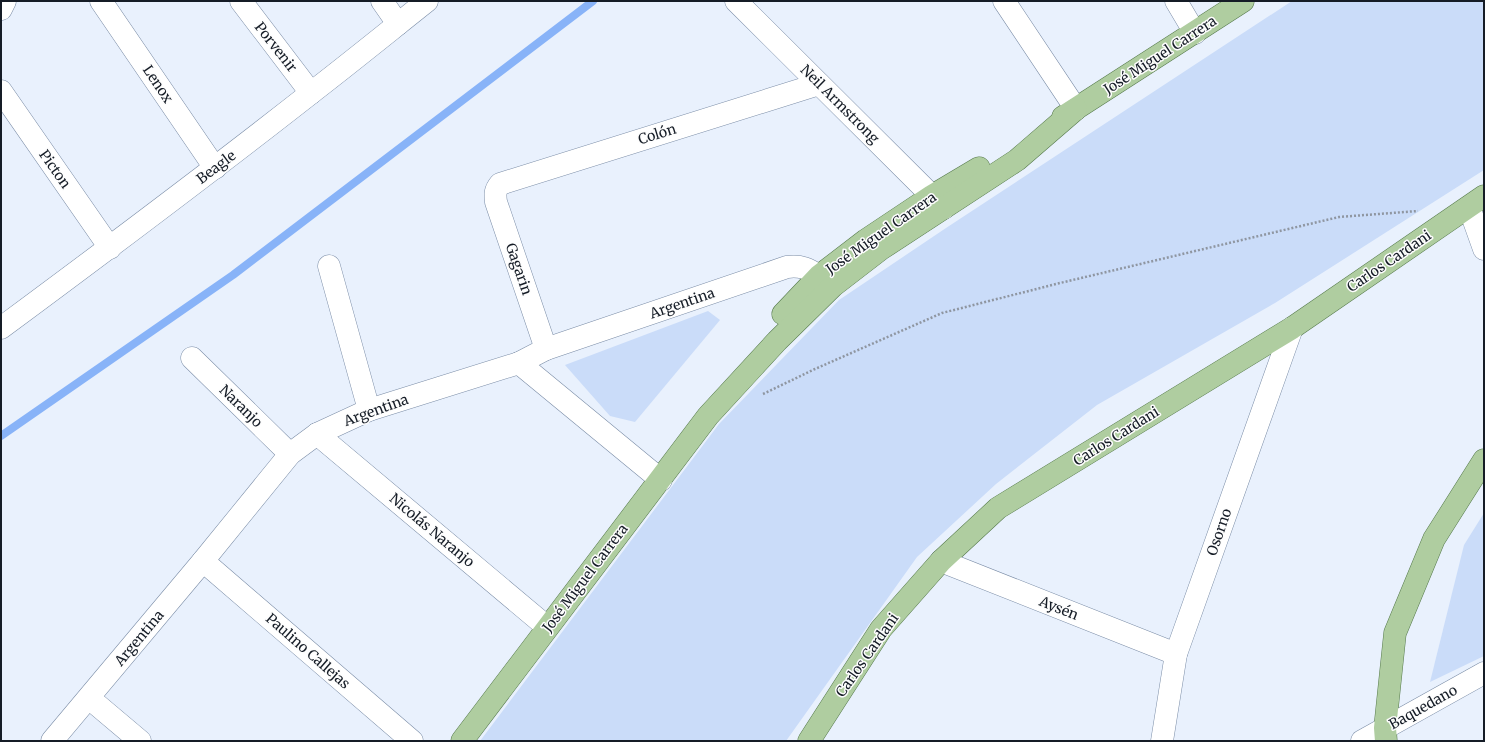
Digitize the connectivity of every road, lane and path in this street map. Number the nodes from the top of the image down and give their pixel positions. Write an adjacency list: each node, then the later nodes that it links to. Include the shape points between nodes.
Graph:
1 (5, 1): 10 (street)
2 (101, 1): 17 (street, Lenox)
3 (241, 1): 15 (street, Porvenir)
4 (382, 1): 11 (street)
5 (427, 1): 11 (street, Beagle)
6 (1004, 1): 16 (street)
7 (1176, 1): 12 (street)
8 (1243, 1): 12 (main road, José Miguel Carrera)
9 (745, 4): 13 (street, Neil Armstrong)
10 (1, 9)
11 (398, 24): 15 (street, Beagle)
12 (1195, 33): 16 (main road, José Miguel Carrera)
13 (819, 84): 18 (street, Colón, via 513,179 500,184); 19 (street, Neil Armstrong)
14 (1, 91): 22 (street, Picton)
15 (312, 93): 17 (street, Beagle)
16 (1076, 109): 19 (main road, José Miguel Carrera, via 1017,160)
17 (215, 168): 22 (street, Beagle)
18 (497, 188): 28 (street, Gagarin, via 496,202)
19 (938, 202): 25 (main road, José Miguel Carrera, via 866,240); 33 (main road, José Miguel Carrera, via 833,286 776,341)
20 (1479, 204): 23 (street); 27 (main road, Carlos Cardani)
21 (1423, 210): 31 (path, via 1339,217 942,313)
22 (110, 248): 26 (street, Beagle)
23 (1484, 249)
24 (330, 266): 32 (street)
25 (820, 276): 28 (street, Argentina, via 808,268 787,267); 33 (main road, José Miguel Carrera, via 773,325 737,368)
26 (1, 328)
27 (1292, 328): 39 (main road, Carlos Cardani, via 998,508); 41 (street, Osorno)
28 (546, 350): 30 (street, Argentina)
29 (192, 358): 35 (street, Naranjo)
30 (519, 363): 32 (street, Argentina); 37 (street)
31 (762, 394)
32 (369, 410): 34 (street, Argentina)
33 (708, 416): 37 (main road, José Miguel Carrera)
34 (317, 434): 35 (street, Argentina); 40 (street, Nicolás Naranjo)
35 (290, 454): 38 (street, Argentina)
36 (1484, 460): 44 (main road, via 1434,538 1395,633)
37 (661, 480): 40 (main road, José Miguel Carrera)
38 (203, 561): 43 (street, Argentina); 48 (street, Paulino Callejas)
39 (941, 561): 41 (street, Aysén); 45 (main road, Carlos Cardani, via 881,629)
40 (547, 627): 49 (main road, José Miguel Carrera)
41 (1176, 654): 50 (street, Osorno)
42 (1484, 673): 44 (street, Baquedano)
43 (89, 698): 46 (street, Argentina); 47 (street)
44 (1385, 735): 51 (street, Baquedano)
45 (812, 740)
46 (52, 741)
47 (140, 741)
48 (412, 741)
49 (462, 741)
50 (1162, 741)
51 (1362, 741)

